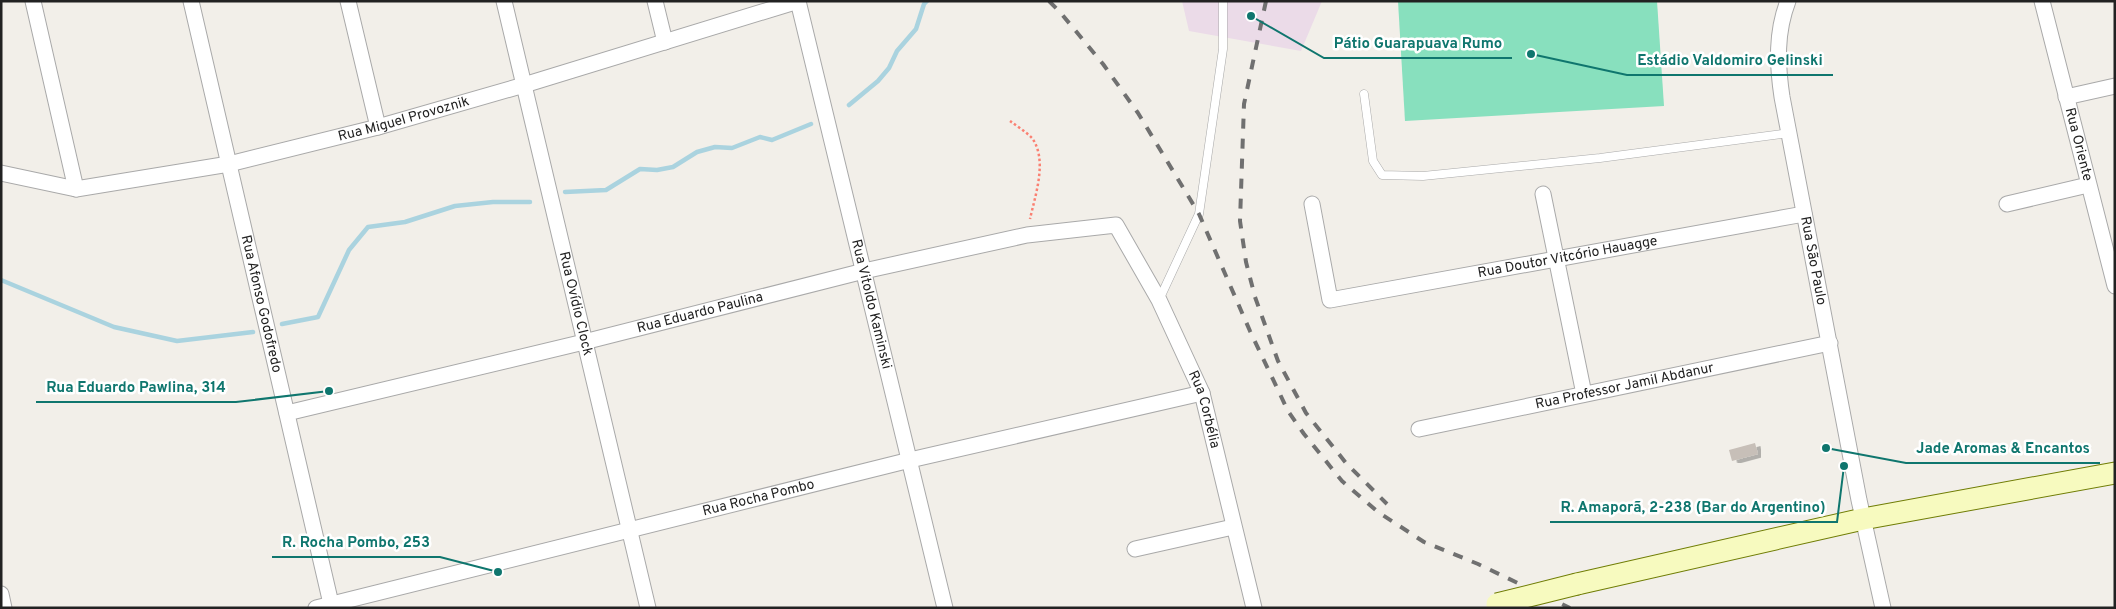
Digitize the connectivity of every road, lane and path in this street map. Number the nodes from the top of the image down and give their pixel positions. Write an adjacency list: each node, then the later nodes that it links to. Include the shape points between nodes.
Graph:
1 (33, 1): 21 (street)
2 (191, 1): 18 (street, Rua Afonso Godofredo)
3 (348, 1): 16 (street)
4 (504, 1): 11 (street, Rua Ovídio Clock)
5 (655, 1): 10 (street)
6 (798, 1): 10 (street, Rua Miguel Provoznik); 30 (street, Rua Vitoldo Kaminski)
7 (1223, 1): 32 (lane, via 1223,49 1199,214)
8 (1788, 1): 17 (street, Rua São Paulo, via 1781,24 1778,67)
9 (2042, 1): 14 (street, Rua Oriente)
10 (665, 42): 11 (street, Rua Miguel Provoznik)
11 (524, 85): 16 (street, Rua Miguel Provoznik); 33 (street, Rua Ovídio Clock)
12 (2115, 86): 14 (street)
13 (1364, 94): 17 (lane, via 1373,161 1382,175 1423,176 1600,158)
14 (2066, 97): 20 (street, Rua Oriente)
15 (1010, 120): 27 (path, via 1031,137 1037,148 1038,182)
16 (378, 128): 18 (street, Rua Miguel Provoznik)
17 (1790, 133): 25 (street, Rua São Paulo)
18 (229, 164): 21 (street, Rua Miguel Provoznik); 37 (street, Rua Afonso Godofredo)
19 (1, 173): 21 (street, Rua Miguel Provoznik)
20 (2088, 185): 24 (street); 28 (street, Rua Oriente)
21 (76, 189)
22 (1543, 194): 29 (street)
23 (1312, 204): 29 (street, Rua Doutor Vitcório Hauagge, via 1330,300)
24 (2007, 204)
25 (1804, 214): 29 (street, Rua Doutor Vitcório Hauagge); 34 (street, Rua São Paulo)
26 (1116, 225): 27 (street, Rua Eduardo Paulina); 32 (street, Rua Corbélia)
27 (1027, 235): 30 (street, Rua Eduardo Paulina)
28 (2111, 257): 31 (street, Rua Oriente)
29 (1556, 259): 36 (street)
30 (864, 272): 33 (street, Rua Eduardo Paulina); 39 (street, Rua Vitoldo Kaminski)
31 (2115, 286)
32 (1159, 300): 35 (street, Rua Corbélia)
33 (584, 342): 37 (street, Rua Eduardo Paulina); 43 (street, Rua Ovídio Clock)
34 (1830, 343): 36 (street, Rua Professor Jamil Abdanur); 41 (street, Rua São Paulo)
35 (1202, 394): 39 (street, Rua Rocha Pombo); 42 (street, Rua Corbélia)
36 (1584, 394): 38 (street, Rua Professor Jamil Abdanur)
37 (287, 413): 46 (street, Rua Afonso Godofredo)
38 (1419, 429)
39 (910, 460): 43 (street, Rua Rocha Pombo); 51 (street, Rua Vitoldo Kaminski)
40 (2115, 473): 41 (street)
41 (1863, 519): 47 (street, bridge); 53 (street, Rua São Paulo)
42 (1233, 526): 44 (street); 52 (street, Rua Corbélia)
43 (630, 531): 46 (street, Rua Rocha Pombo); 50 (street, Rua Ovídio Clock)
44 (1135, 549)
45 (1, 594): 48 (street)
46 (332, 606): 49 (street, Rua Rocha Pombo)
47 (1489, 606)
48 (4, 608)
49 (316, 608)
50 (648, 608)
51 (945, 608)
52 (1254, 608)
53 (1883, 608)

